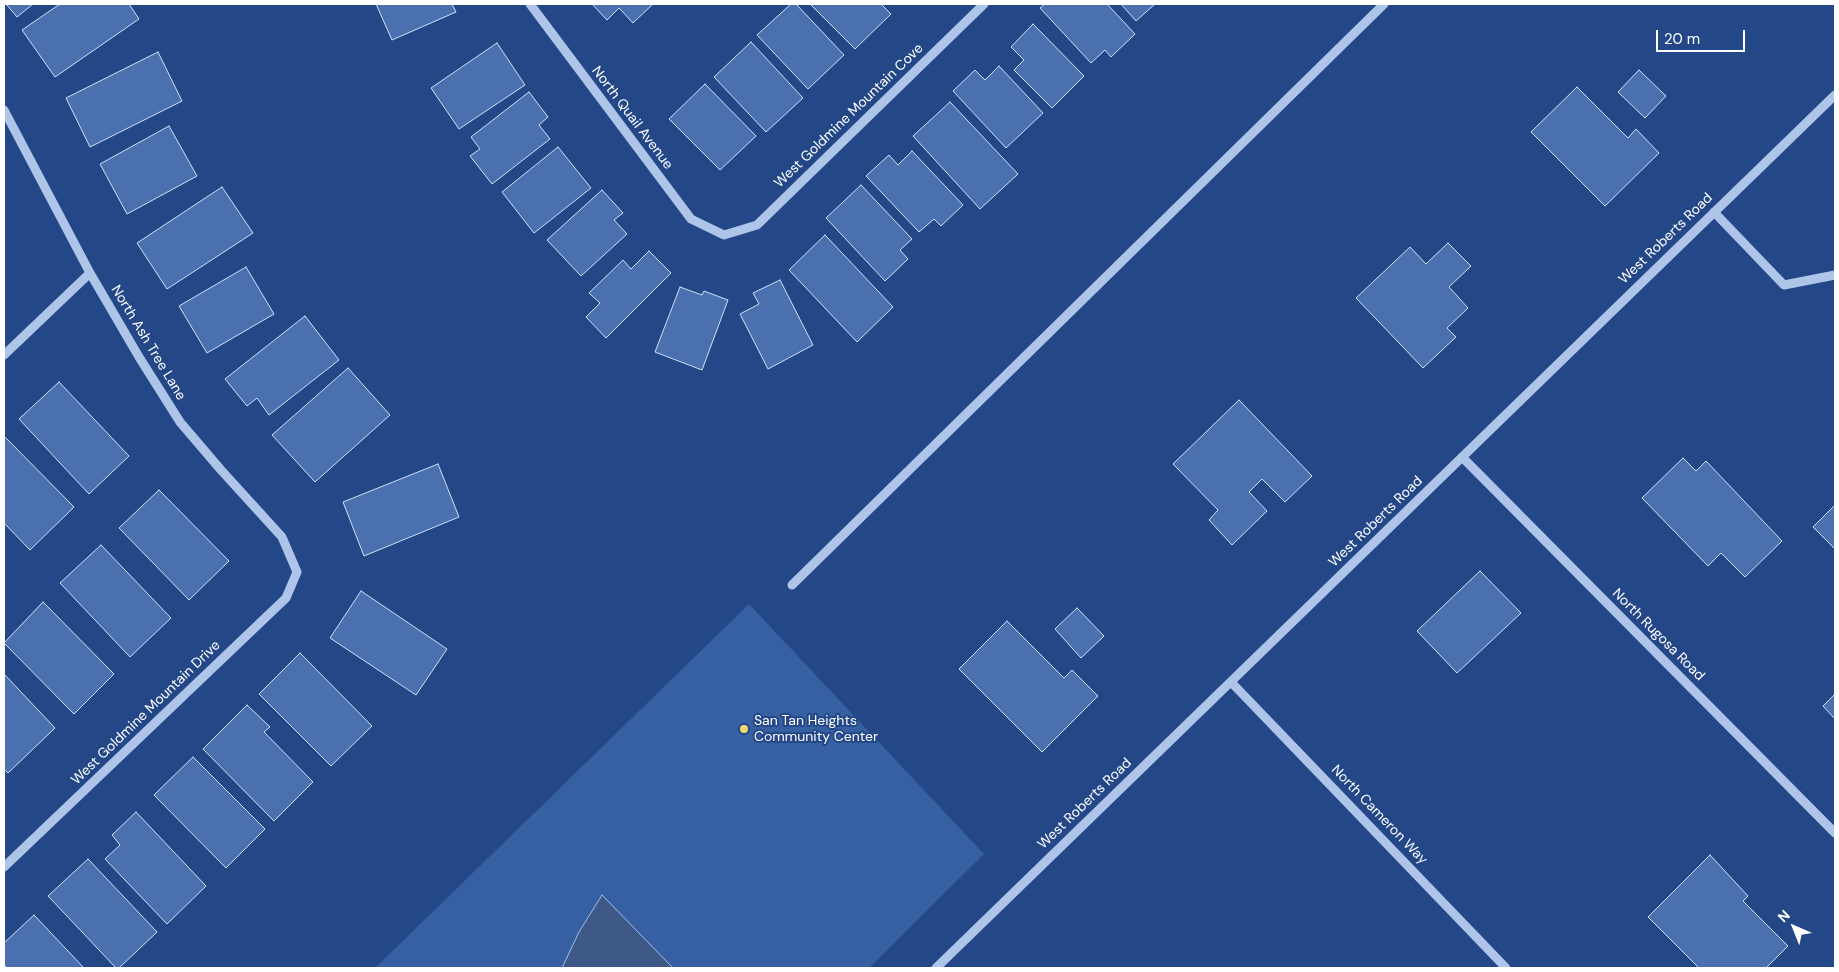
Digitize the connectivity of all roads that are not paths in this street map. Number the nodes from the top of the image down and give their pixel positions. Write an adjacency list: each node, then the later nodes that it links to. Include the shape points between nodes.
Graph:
1 (530, 4): 7 (street, North Quail Avenue, via 691,219)
2 (984, 4): 7 (street, West Goldmine Mountain Cove, via 757,225)
3 (1384, 4): 13 (street)
4 (1835, 95): 6 (street, West Roberts Road)
5 (4, 110): 8 (street, North Ash Tree Lane)
6 (1714, 212): 9 (street, via 1784,285); 11 (street, West Roberts Road)
7 (724, 235)
8 (90, 273): 10 (street); 12 (street, North Ash Tree Lane, via 180,422 282,537)
9 (1835, 275)
10 (4, 355)
11 (1462, 457): 14 (street, West Roberts Road); 15 (street, North Rugosa Road)
12 (297, 572): 16 (street, West Goldmine Mountain Drive, via 286,598)
13 (792, 585)
14 (1231, 682): 17 (street, West Roberts Road); 18 (street, North Cameron Way)
15 (1835, 833)
16 (4, 867)
17 (936, 968)
18 (1506, 968)

